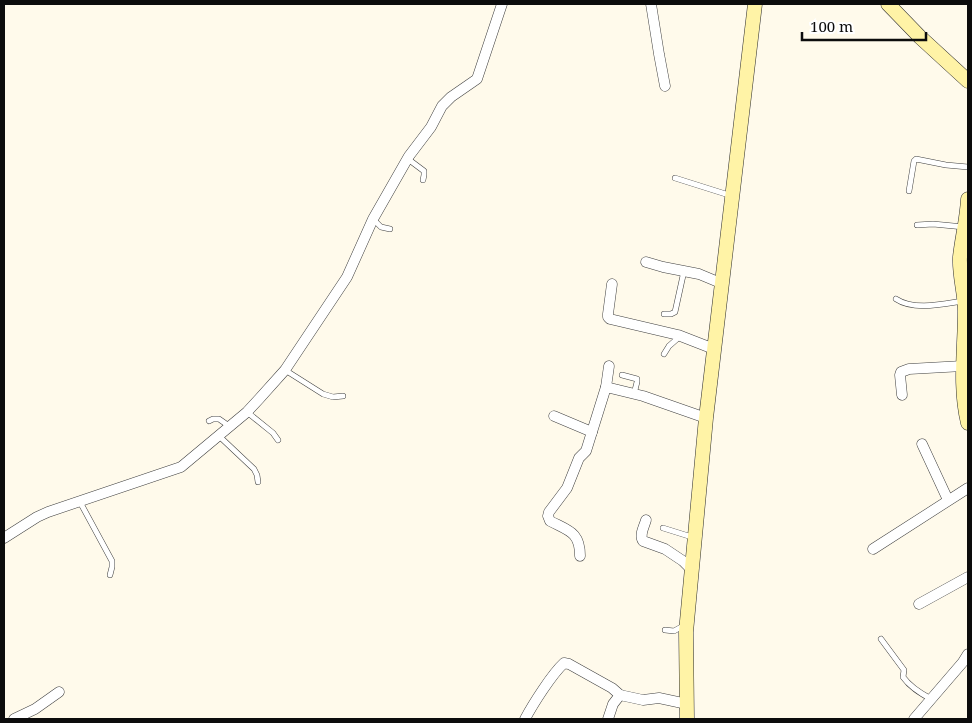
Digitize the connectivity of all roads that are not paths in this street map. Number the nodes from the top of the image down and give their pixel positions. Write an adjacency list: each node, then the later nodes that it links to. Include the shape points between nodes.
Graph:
1 (502, 4): 7 (street, via 477,79 442,106)
2 (652, 4): 6 (street)
3 (755, 4): 12 (street)
4 (888, 4): 5 (street)
5 (968, 81)
6 (665, 86)
7 (408, 159): 10 (lane, via 424,171); 14 (street)
8 (968, 167): 11 (lane, via 916,159)
9 (675, 178): 12 (lane)
10 (423, 180)
11 (908, 191)
12 (732, 197): 21 (street)
13 (968, 199): 16 (street)
14 (373, 219): 17 (lane); 30 (street, via 346,277)
15 (917, 226): 16 (lane)
16 (965, 227): 23 (street, via 960,258)
17 (390, 230)
18 (646, 262): 19 (street)
19 (684, 271): 21 (street); 24 (lane, via 675,312)
20 (612, 284): 25 (street, via 610,319)
21 (722, 284): 26 (street)
22 (896, 299): 23 (lane, via 916,306)
23 (964, 301): 29 (street)
24 (664, 314)
25 (678, 335): 26 (street); 27 (lane)
26 (714, 349): 38 (street)
27 (664, 354)
28 (609, 366): 32 (street)
29 (963, 366): 34 (street, via 903,371 900,375); 40 (street)
30 (285, 370): 35 (lane, via 323,394); 36 (street)
31 (622, 375): 33 (lane, via 637,379)
32 (606, 387): 33 (street); 42 (street)
33 (634, 394): 38 (street)
34 (902, 395)
35 (343, 396)
36 (247, 412): 41 (street); 44 (lane)
37 (554, 416): 42 (street)
38 (706, 418): 53 (street)
39 (209, 422): 41 (lane, via 219,419)
40 (968, 423)
41 (229, 426): 43 (street)
42 (592, 432): 55 (street, via 567,488 548,516 550,521 575,535 579,541)
43 (219, 436): 46 (lane, via 254,469); 49 (street, via 177,470)
44 (278, 440)
45 (922, 444): 48 (street)
46 (258, 482)
47 (968, 488): 48 (street)
48 (948, 500): 54 (street)
49 (80, 502): 52 (street, via 37,517); 57 (lane, via 112,560)
50 (646, 520): 56 (street, via 642,540 684,560)
51 (663, 528): 53 (lane)
52 (4, 538)
53 (695, 538): 56 (street)
54 (873, 549)
55 (580, 556)
56 (692, 570): 60 (street)
57 (110, 575)
58 (968, 577): 59 (street)
59 (919, 604)
60 (686, 626): 61 (lane, via 674,631); 67 (street)
61 (664, 630)
62 (881, 639): 66 (lane, via 904,670 903,678 912,688)
63 (968, 654): 66 (street)
64 (59, 692): 68 (street)
65 (620, 695): 67 (street); 69 (street, via 564,663); 70 (street)
66 (931, 699): 72 (street)
67 (687, 704): 71 (street)
68 (14, 719)
69 (525, 719)
70 (608, 719)
71 (688, 719)
72 (914, 719)

